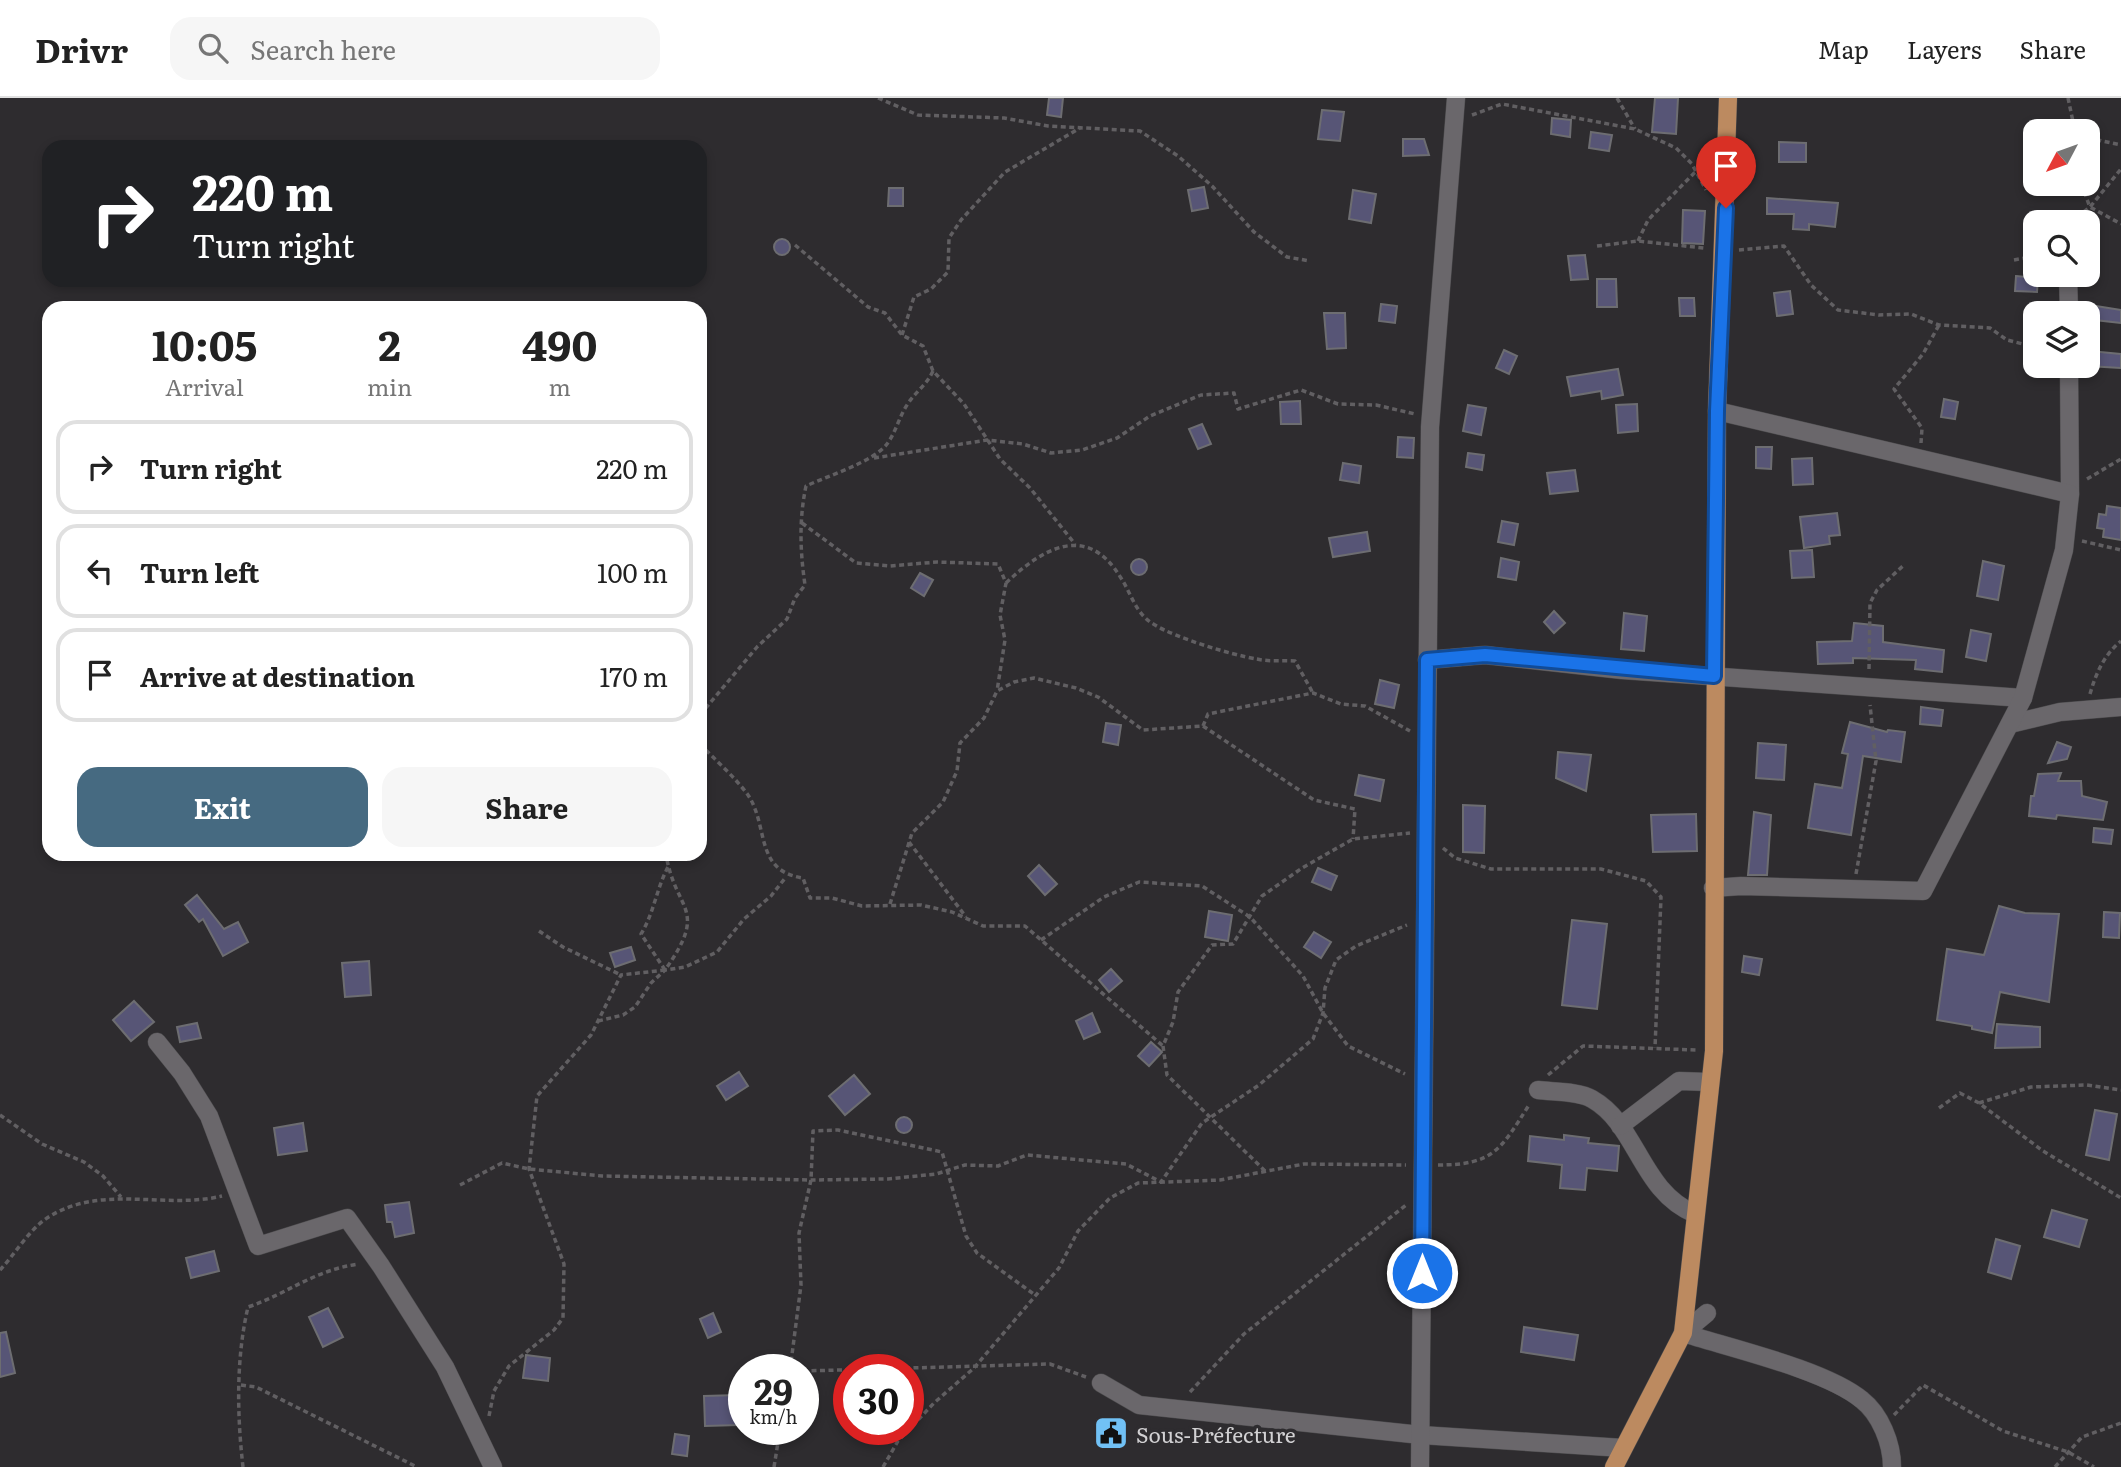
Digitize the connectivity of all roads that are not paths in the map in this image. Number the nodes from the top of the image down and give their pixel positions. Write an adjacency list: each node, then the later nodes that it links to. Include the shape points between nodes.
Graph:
1 (1457, 98): 6 (street, via 1431,418)
2 (1728, 98): 4 (main road)
3 (2069, 378): 5 (street)
4 (1717, 411): 5 (street); 7 (main road)
5 (2070, 494): 8 (street, via 2065,537)
6 (1427, 660): 7 (street, via 1485,655); 20 (street)
7 (1714, 676): 8 (street); 11 (main road)
8 (2023, 698): 10 (street)
9 (2121, 707): 10 (street)
10 (2010, 724): 11 (street, via 1923,891)
11 (1713, 888): 13 (main road, via 1714,1051)
12 (157, 1042): 22 (street, via 209,1116 258,1246 348,1218 445,1367)
13 (1709, 1082): 15 (street, via 1679,1081); 16 (main road)
14 (1538, 1090): 15 (street, via 1591,1098)
15 (1620, 1126): 16 (street, via 1657,1186 1680,1208)
16 (1695, 1214): 18 (main road)
17 (1707, 1313): 18 (street)
18 (1683, 1333): 21 (main road); 25 (street, via 1825,1379 1861,1399 1880,1418)
19 (1101, 1383): 20 (street, via 1139,1405)
20 (1421, 1436): 21 (street); 23 (street)
21 (1623, 1448): 24 (main road)
22 (493, 1467)
23 (1420, 1467)
24 (1614, 1467)
25 (1892, 1467)

